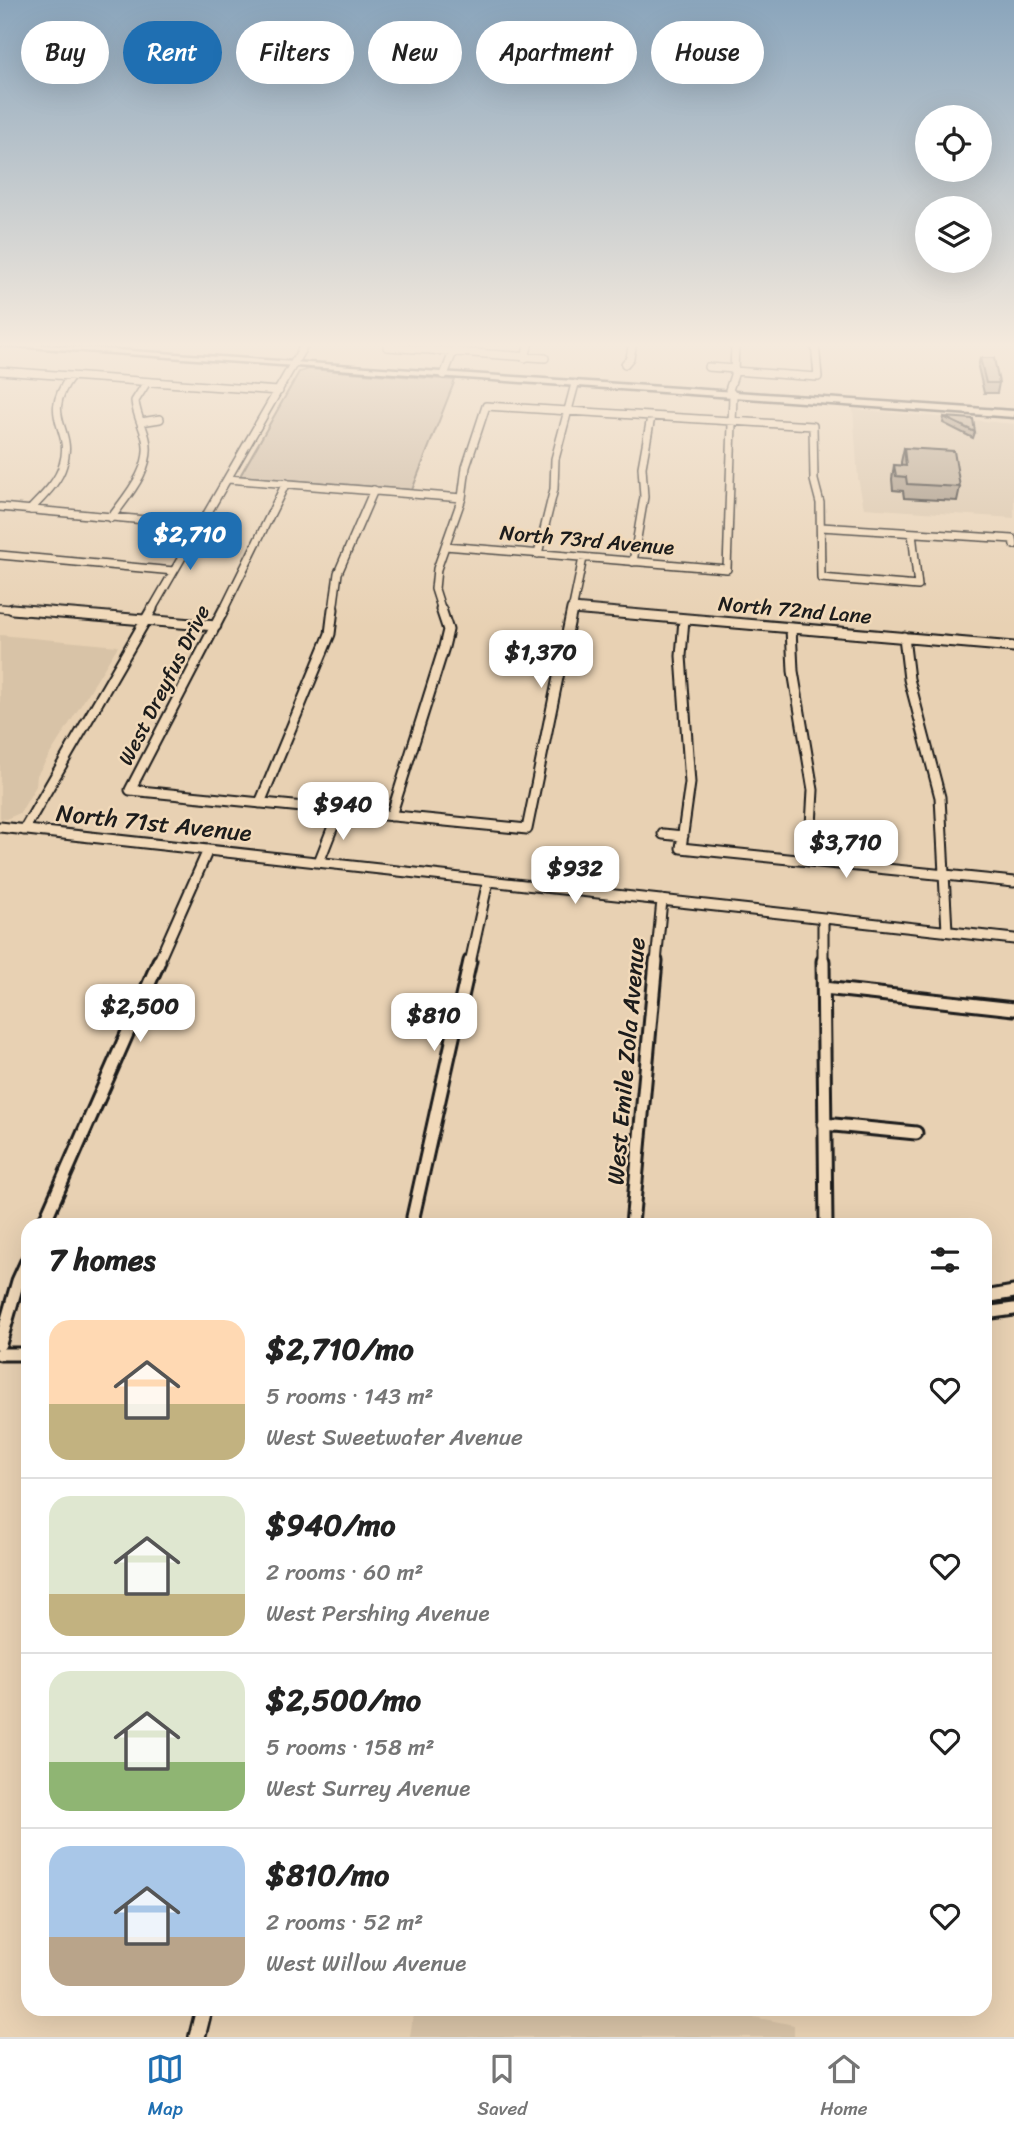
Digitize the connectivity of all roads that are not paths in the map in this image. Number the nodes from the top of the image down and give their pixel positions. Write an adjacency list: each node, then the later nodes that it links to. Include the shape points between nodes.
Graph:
1 (62, 437): 14 (street, via 63,464)
2 (145, 437): 15 (street, via 139,478)
3 (252, 437): 9 (street)
4 (476, 437): 12 (street)
5 (561, 437): 21 (street)
6 (647, 437): 24 (street, via 644,497)
7 (731, 437): 24 (street, North 73rd Avenue, via 727,569)
8 (813, 437): 17 (street)
9 (228, 478): 10 (street); 16 (street)
10 (286, 483): 11 (street); 30 (street, West Dreyfus Drive)
11 (373, 490): 12 (street); 34 (street, via 338,573 330,634)
12 (462, 498): 20 (street)
13 (0, 508): 14 (street)
14 (30, 510): 15 (street)
15 (111, 518): 16 (street)
16 (201, 525): 25 (street)
17 (821, 527): 18 (street); 18 (street, via 821,578 918,586)
18 (912, 533): 19 (street)
19 (1013, 542)
20 (445, 547): 21 (street, North 73rd Avenue); 36 (street, via 435,589 448,630)
21 (538, 554): 23 (street, North 73rd Avenue)
22 (0, 555): 25 (street)
23 (583, 558): 24 (street, North 73rd Avenue); 27 (street)
24 (633, 562)
25 (174, 571): 29 (street)
26 (0, 608): 29 (street)
27 (572, 609): 28 (street, North 72nd Lane); 36 (street, via 527,829)
28 (684, 619): 31 (street, North 72nd Lane); 40 (street, via 681,656 690,783)
29 (145, 621): 30 (street); 38 (street)
30 (216, 626): 34 (street, West Dreyfus Drive, via 130,790)
31 (792, 628): 32 (street, North 72nd Lane); 42 (street, via 793,671 813,790)
32 (904, 637): 33 (street, North 72nd Lane); 44 (street, via 909,679 940,797)
33 (1014, 647)
34 (260, 803): 35 (street)
35 (340, 811): 36 (street); 43 (street)
36 (391, 816)
37 (0, 827): 38 (street, North 71st Avenue)
38 (24, 830): 41 (street, North 71st Avenue)
39 (663, 834): 40 (street)
40 (683, 836): 42 (street, via 681,848)
41 (208, 850): 43 (street, North 71st Avenue); 55 (street)
42 (809, 861): 44 (street)
43 (319, 862): 45 (street, North 71st Avenue)
44 (944, 875): 46 (street); 49 (street)
45 (488, 881): 47 (street, North 71st Avenue); 56 (street)
46 (1014, 882)
47 (662, 900): 48 (street, North 71st Avenue); 57 (street, West Emile Zola Avenue)
48 (823, 918): 49 (street, North 71st Avenue); 51 (street)
49 (947, 932): 50 (street, North 71st Avenue)
50 (1014, 939)
51 (824, 988): 52 (street); 53 (street)
52 (1014, 1009)
53 (824, 1124): 54 (street); 58 (street)
54 (916, 1133)
55 (46, 1218)
56 (413, 1218)
57 (633, 1218)
58 (826, 1218)
59 (21, 1274): 64 (street)
60 (1014, 1292): 61 (street)
61 (992, 1296)
62 (1014, 1309): 63 (street)
63 (992, 1311)
64 (0, 1344)
65 (0, 1354): 66 (street)
66 (21, 1354)
67 (202, 2016): 68 (street)
68 (197, 2037)

